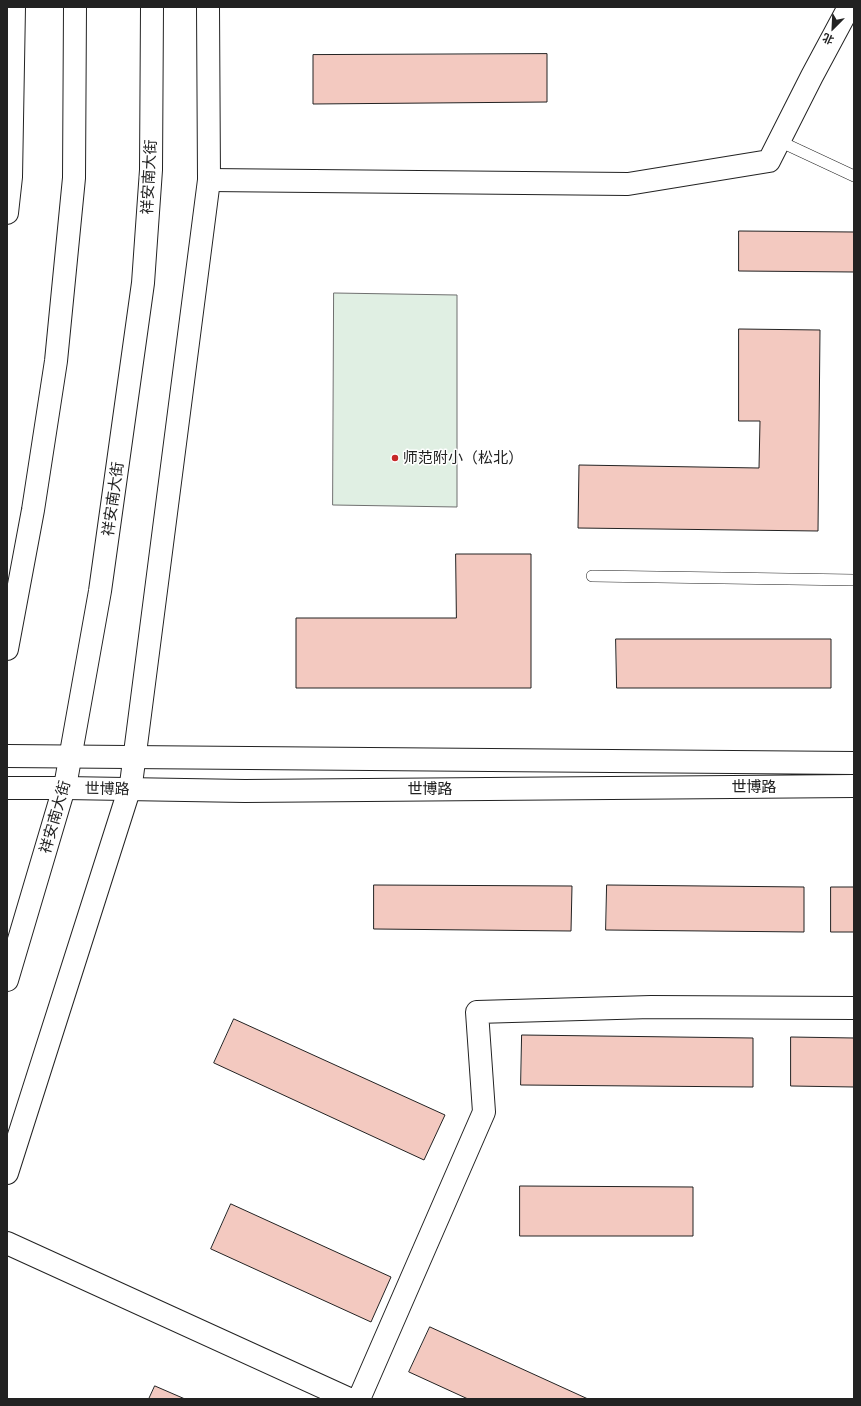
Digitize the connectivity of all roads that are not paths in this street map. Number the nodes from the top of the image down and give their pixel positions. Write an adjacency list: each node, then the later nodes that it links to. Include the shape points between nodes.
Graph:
1 (14, 7): 9 (main road, via 11,177)
2 (75, 7): 12 (main road, via 74,178 56,361 33,510)
3 (152, 7): 14 (main road, 祥安南大街, via 151,170 143,283 100,592)
4 (208, 7): 8 (main road)
5 (849, 7): 6 (main road)
6 (779, 141): 7 (lane); 8 (main road, via 769,161 628,184)
7 (854, 176)
8 (209, 180): 15 (main road)
9 (7, 213)
10 (592, 576): 11 (lane)
11 (854, 580)
12 (7, 648)
13 (7, 756): 14 (main road, 世博路)
14 (70, 756): 15 (main road, 世博路); 19 (main road, 祥安南大街)
15 (134, 757): 16 (main road, 世博路); 20 (main road)
16 (854, 763)
17 (854, 786): 20 (main road, 世博路, via 252,791)
18 (7, 788): 19 (main road, 世博路)
19 (65, 788): 20 (main road, 世博路); 21 (main road, 祥安南大街)
20 (129, 789): 23 (main road)
21 (7, 980)
22 (854, 1008): 26 (main road, via 651,1007 477,1012 484,1112)
23 (7, 1173)
24 (7, 1242): 25 (main road)
25 (349, 1399)
26 (359, 1399)

